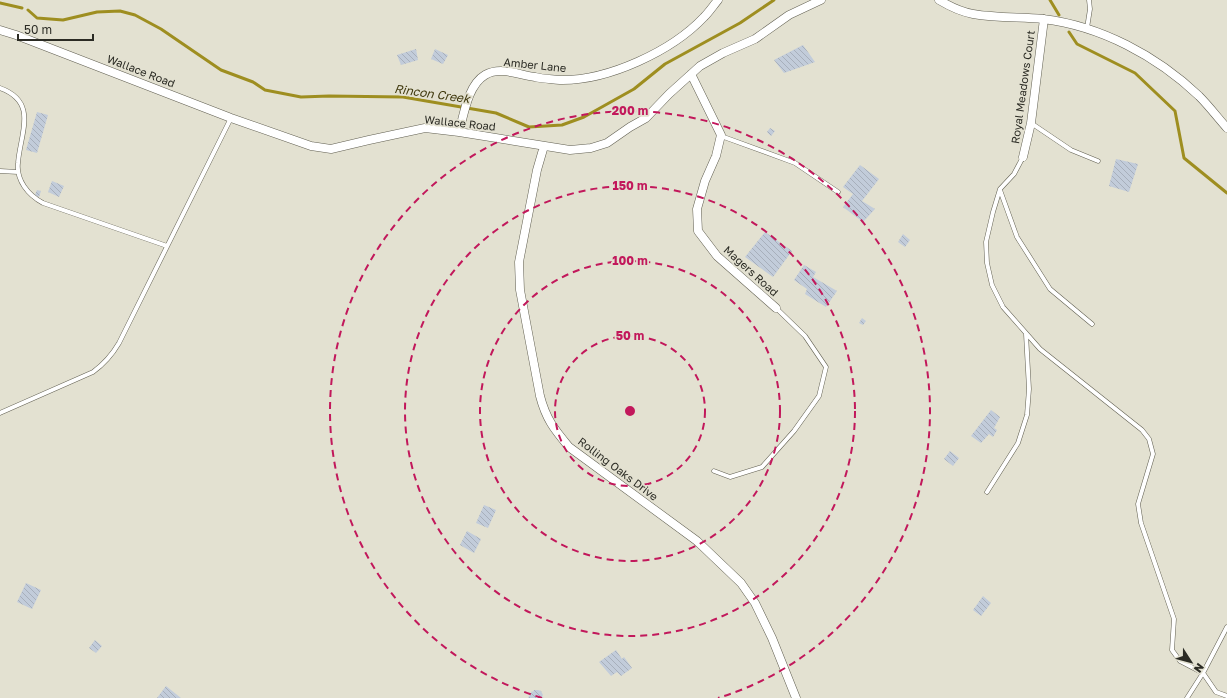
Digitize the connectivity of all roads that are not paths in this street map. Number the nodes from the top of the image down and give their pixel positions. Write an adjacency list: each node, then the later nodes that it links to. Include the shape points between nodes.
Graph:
1 (718, 0): 13 (street, Amber Lane, via 686,34 644,59 615,70 572,80 504,71 491,72 480,78 472,87)
2 (821, 0): 8 (street, Wallace Road, via 789,15 755,39 723,53)
3 (939, 0): 5 (street, via 971,14)
4 (1089, 0): 6 (lane)
5 (1044, 19): 6 (street); 11 (street, Royal Meadows Court)
6 (1087, 28): 12 (street, via 1134,49 1171,73 1200,97)
7 (0, 30): 10 (street, Wallace Road)
8 (691, 74): 14 (street); 15 (street, Wallace Road, via 646,118 607,143 570,150)
9 (0, 88): 19 (lane, via 17,98 24,113 25,125 17,164)
10 (231, 118): 13 (street, Wallace Road, via 311,146 331,149 425,128); 22 (lane)
11 (1031, 123): 16 (street, Royal Meadows Court); 17 (lane, via 1070,150)
12 (1227, 128)
13 (459, 132): 15 (street, Wallace Road)
14 (721, 135): 21 (lane, via 795,162); 23 (street, Magers Road, via 697,209 698,231 717,256)
15 (544, 146): 32 (street, Rolling Oaks Drive, via 519,262 520,290 544,410 569,447 697,541 741,583 755,603 772,638)
16 (1023, 157): 20 (lane, via 1014,174)
17 (1098, 161)
18 (0, 171): 19 (lane)
19 (18, 172): 22 (lane, via 22,184 36,200)
20 (1000, 189): 24 (lane, via 1017,237 1050,289); 25 (lane, via 986,242 987,263 992,285 1003,307)
21 (838, 192)
22 (167, 246): 26 (lane, via 119,343 103,365 93,372)
23 (776, 308): 27 (lane, via 805,336 826,367 819,396 794,431 762,467 730,477)
24 (1092, 324)
25 (1026, 333): 28 (lane, via 1028,415 1018,443); 30 (lane, via 1040,349 1142,430 1149,439 1153,454 1138,504 1141,523 1174,619 1172,650 1180,661)
26 (0, 413)
27 (714, 471)
28 (987, 492)
29 (1227, 627): 30 (lane)
30 (1203, 673): 31 (lane, via 1216,692); 33 (lane)
31 (1227, 696)
32 (796, 698)
33 (1187, 698)

